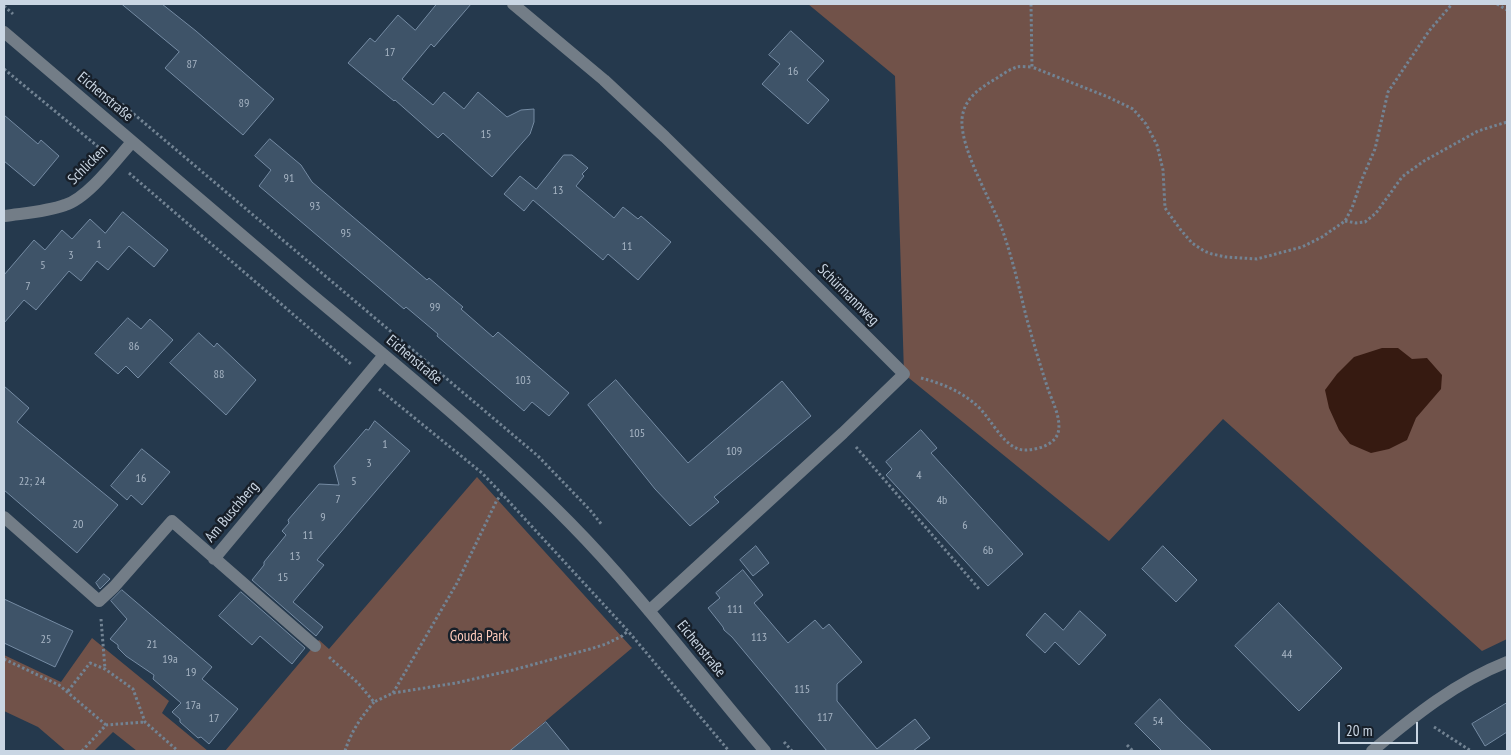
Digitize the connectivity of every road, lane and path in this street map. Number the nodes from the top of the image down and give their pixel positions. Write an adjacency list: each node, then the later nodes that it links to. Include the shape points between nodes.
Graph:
1 (514, 4): 15 (street, Schürmannweg, via 665,137)
2 (1031, 4): 7 (path)
3 (1452, 4): 13 (path, via 1429,31 1388,92 1375,149)
4 (1497, 4): 5 (path)
5 (1507, 10)
6 (4, 32): 10 (street, Eichenstraße)
7 (1032, 67): 13 (path, via 1138,113 1157,145 1163,170 1165,208 1192,243 1204,251 1226,257 1257,259 1302,247); 15 (path, via 1017,67 974,93 962,121 973,164 1002,230 1056,411 1058,427 1055,438 1036,449 1016,448 1006,441 976,404 956,390)
8 (4, 69): 11 (path)
9 (1507, 122): 13 (path, via 1478,131 1424,161 1402,177 1376,213 1365,222)
10 (132, 142): 11 (street, Schlicken); 14 (street, Eichenstraße)
11 (115, 161): 12 (street, Schlicken, via 84,194 67,205)
12 (4, 216)
13 (1345, 221)
14 (384, 355): 19 (street, Am Buschberg); 21 (street, Eichenstraße, via 520,474 571,524)
15 (904, 374): 16 (street)
16 (843, 433): 20 (path); 21 (street)
17 (502, 494): 28 (path, via 457,583)
18 (4, 518): 19 (street, Am Buschberg, via 99,601 172,521)
19 (214, 559): 23 (street)
20 (980, 590)
21 (649, 611): 38 (street, Eichenstraße)
22 (100, 612): 26 (path)
23 (315, 646): 29 (path, via 337,662)
24 (4, 659): 27 (path)
25 (1507, 662): 30 (street, via 1464,683)
26 (105, 669): 27 (path, via 90,663); 31 (path, via 133,688)
27 (68, 691): 32 (path)
28 (393, 693): 29 (path); 37 (path, via 513,670 606,644 628,631)
29 (374, 702): 36 (path, via 354,728)
30 (1416, 715): 40 (street); 41 (path)
31 (145, 722): 32 (path); 35 (path)
32 (106, 725): 34 (path)
33 (1127, 745): 39 (path)
34 (82, 751)
35 (178, 751)
36 (345, 751)
37 (730, 751)
38 (764, 751)
39 (1133, 751)
40 (1372, 751)
41 (1471, 751)

